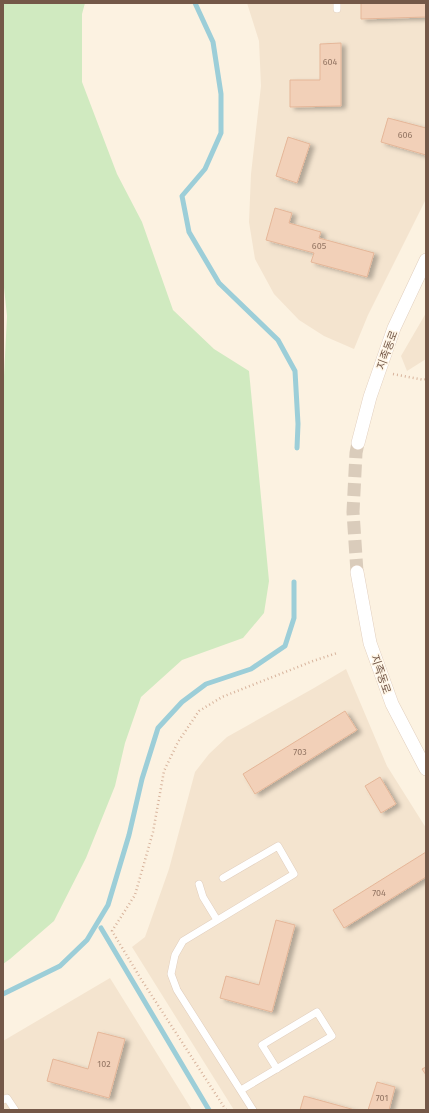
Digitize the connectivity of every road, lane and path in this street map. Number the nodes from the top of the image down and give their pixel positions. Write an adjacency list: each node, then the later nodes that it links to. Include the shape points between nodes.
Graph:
1 (426, 260): 2 (street, 지족동로, via 394,328)
2 (379, 370): 3 (path); 4 (street, 지족동로)
3 (426, 379)
4 (358, 443)
5 (357, 572): 7 (street, 지족동로, via 370,643 377,664 392,704)
6 (338, 653): 15 (path, via 222,696 199,710 178,742 164,771 153,832 134,895 112,931)
7 (426, 769)
8 (223, 878): 10 (lane, via 278,846 294,874)
9 (199, 884): 10 (lane, via 203,897)
10 (218, 920): 12 (lane, via 183,941 175,955 172,974 177,990)
11 (277, 1069): 11 (lane, via 332,1036 317,1012 262,1045); 12 (lane)
12 (241, 1090): 16 (lane)
13 (3, 1100): 14 (lane, via 7,1098)
14 (15, 1110)
15 (226, 1110)
16 (253, 1110)

